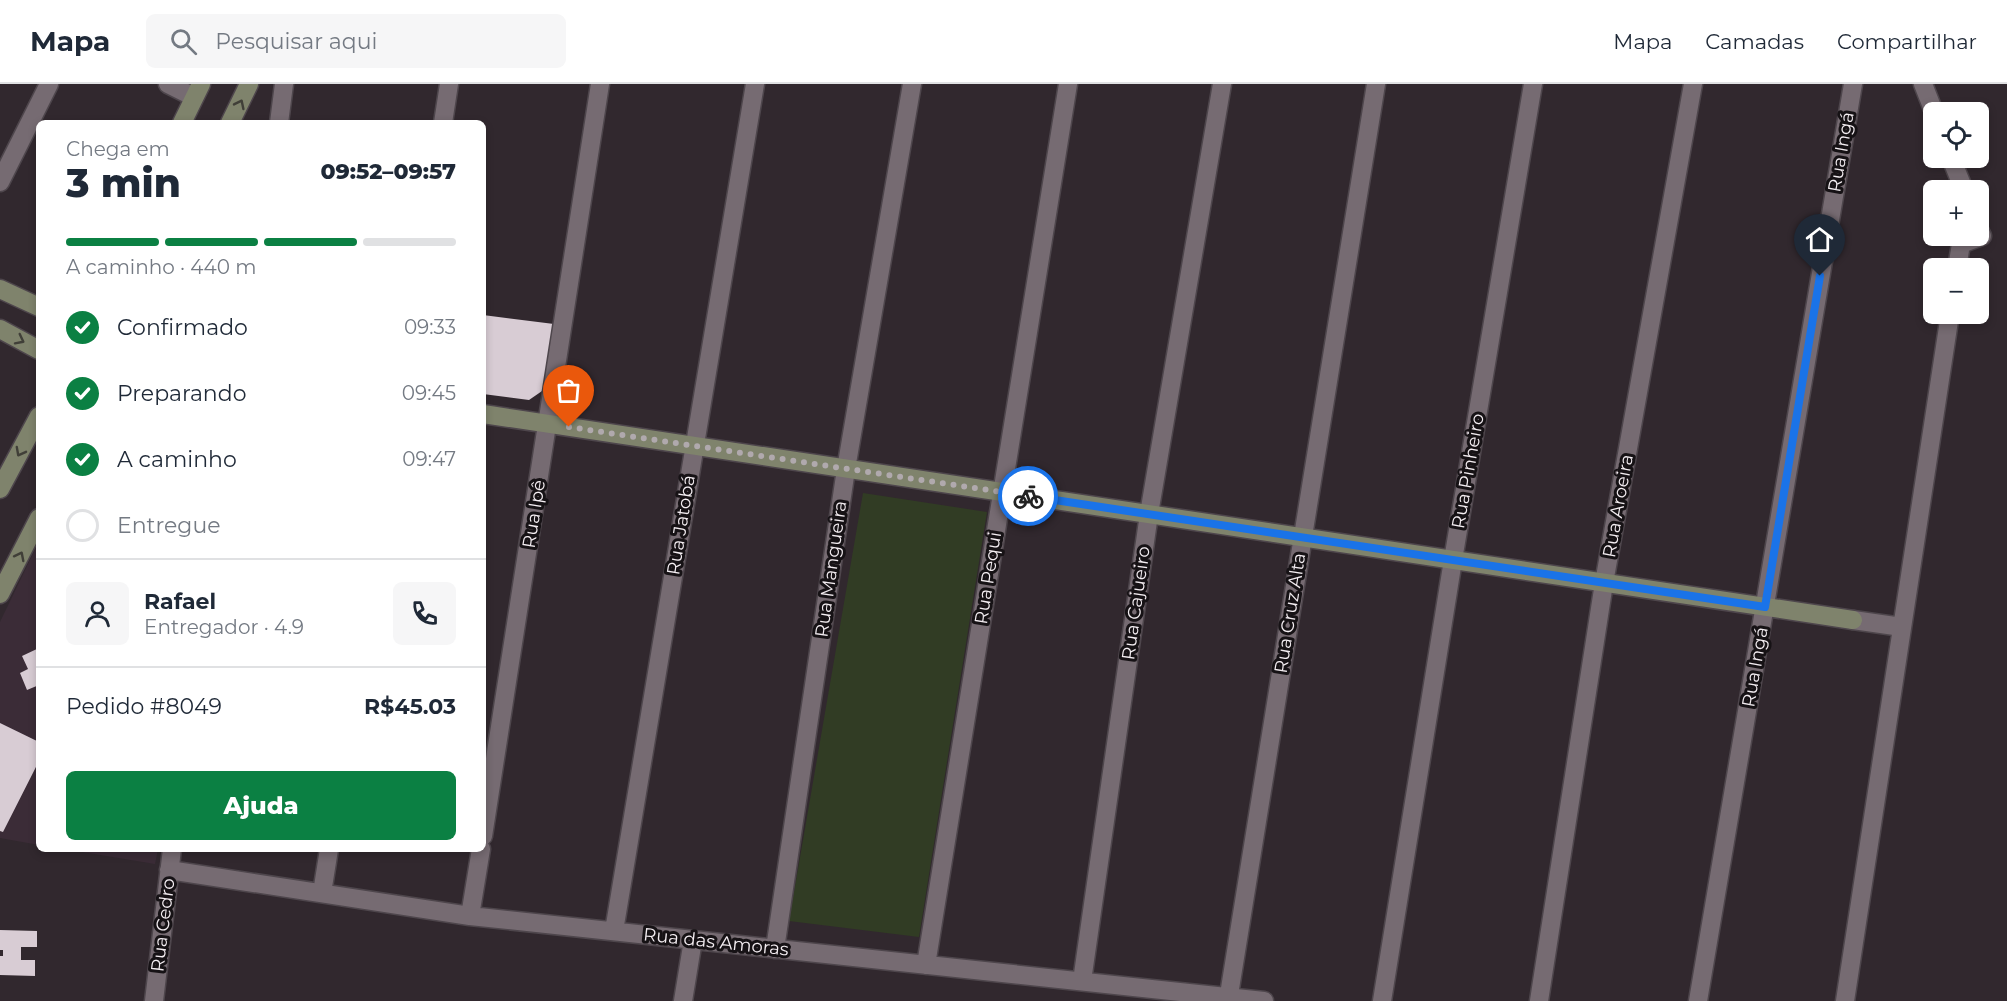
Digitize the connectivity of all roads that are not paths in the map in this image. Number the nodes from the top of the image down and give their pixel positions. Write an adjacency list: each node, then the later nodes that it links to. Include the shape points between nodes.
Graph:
1 (49, 84): 22 (street)
2 (168, 84): 16 (street)
3 (249, 84): 19 (street, one-way to 3)
4 (284, 84): 20 (street)
5 (449, 84): 21 (street)
6 (600, 84): 30 (street, Rua Ipê)
7 (755, 84): 31 (street, Rua Jatobá)
8 (912, 84): 32 (street, Rua Mangueira)
9 (1068, 84): 34 (street, Rua Pequi)
10 (1222, 84): 35 (street, Rua Cajueiro)
11 (1377, 84): 37 (street, Rua Cruz Alta)
12 (1533, 84): 38 (street, Rua Pinheiro)
13 (1693, 84): 39 (street, Rua Aroeira)
14 (1853, 84): 41 (street, Rua Ingá)
15 (1923, 84): 17 (street)
16 (198, 90): 18 (street)
17 (1930, 102)
18 (183, 120)
19 (231, 120)
20 (279, 120)
21 (443, 120)
22 (0, 182)
23 (0, 289): 24 (street)
24 (36, 306)
25 (1948, 324): 42 (street)
26 (0, 329): 27 (street, one-way to 27)
27 (36, 348)
28 (486, 414): 30 (street)
29 (36, 422): 33 (street, one-way to 33)
30 (548, 424): 31 (street); 43 (street, Rua Ipê)
31 (694, 446): 32 (street); 50 (street, Rua Jatobá)
32 (846, 469): 34 (street); 52 (street, Rua Mangueira)
33 (0, 489)
34 (1003, 492): 35 (street); 53 (street, Rua Pequi)
35 (1149, 514): 37 (street); 54 (street, Rua Cajueiro)
36 (36, 524): 40 (street, one-way to 36)
37 (1302, 537): 38 (street); 55 (street, Rua Cruz Alta)
38 (1453, 560): 39 (street); 59 (street, Rua Pinheiro)
39 (1604, 583): 41 (street); 60 (street, Rua Aroeira)
40 (0, 594)
41 (1765, 607): 42 (street); 61 (street, Rua Ingá)
42 (1902, 627): 62 (street)
43 (486, 817)
44 (172, 852): 47 (street, Rua Cedro)
45 (329, 852): 48 (street)
46 (481, 852): 49 (street)
47 (169, 870): 48 (street, Rua das Amoras); 56 (street, Rua Cedro)
48 (322, 893): 49 (street, Rua das Amoras)
49 (470, 916): 50 (street, Rua das Amoras)
50 (614, 931): 51 (street, Rua das Amoras)
51 (693, 940): 52 (street, Rua das Amoras); 57 (street)
52 (775, 949): 53 (street, Rua das Amoras)
53 (926, 965): 54 (street, Rua das Amoras)
54 (1082, 981): 55 (street, Rua das Amoras)
55 (1228, 999): 58 (street, Rua das Amoras)
56 (154, 1001)
57 (683, 1001)
58 (1264, 1001)
59 (1382, 1001)
60 (1539, 1001)
61 (1698, 1001)
62 (1845, 1001)

